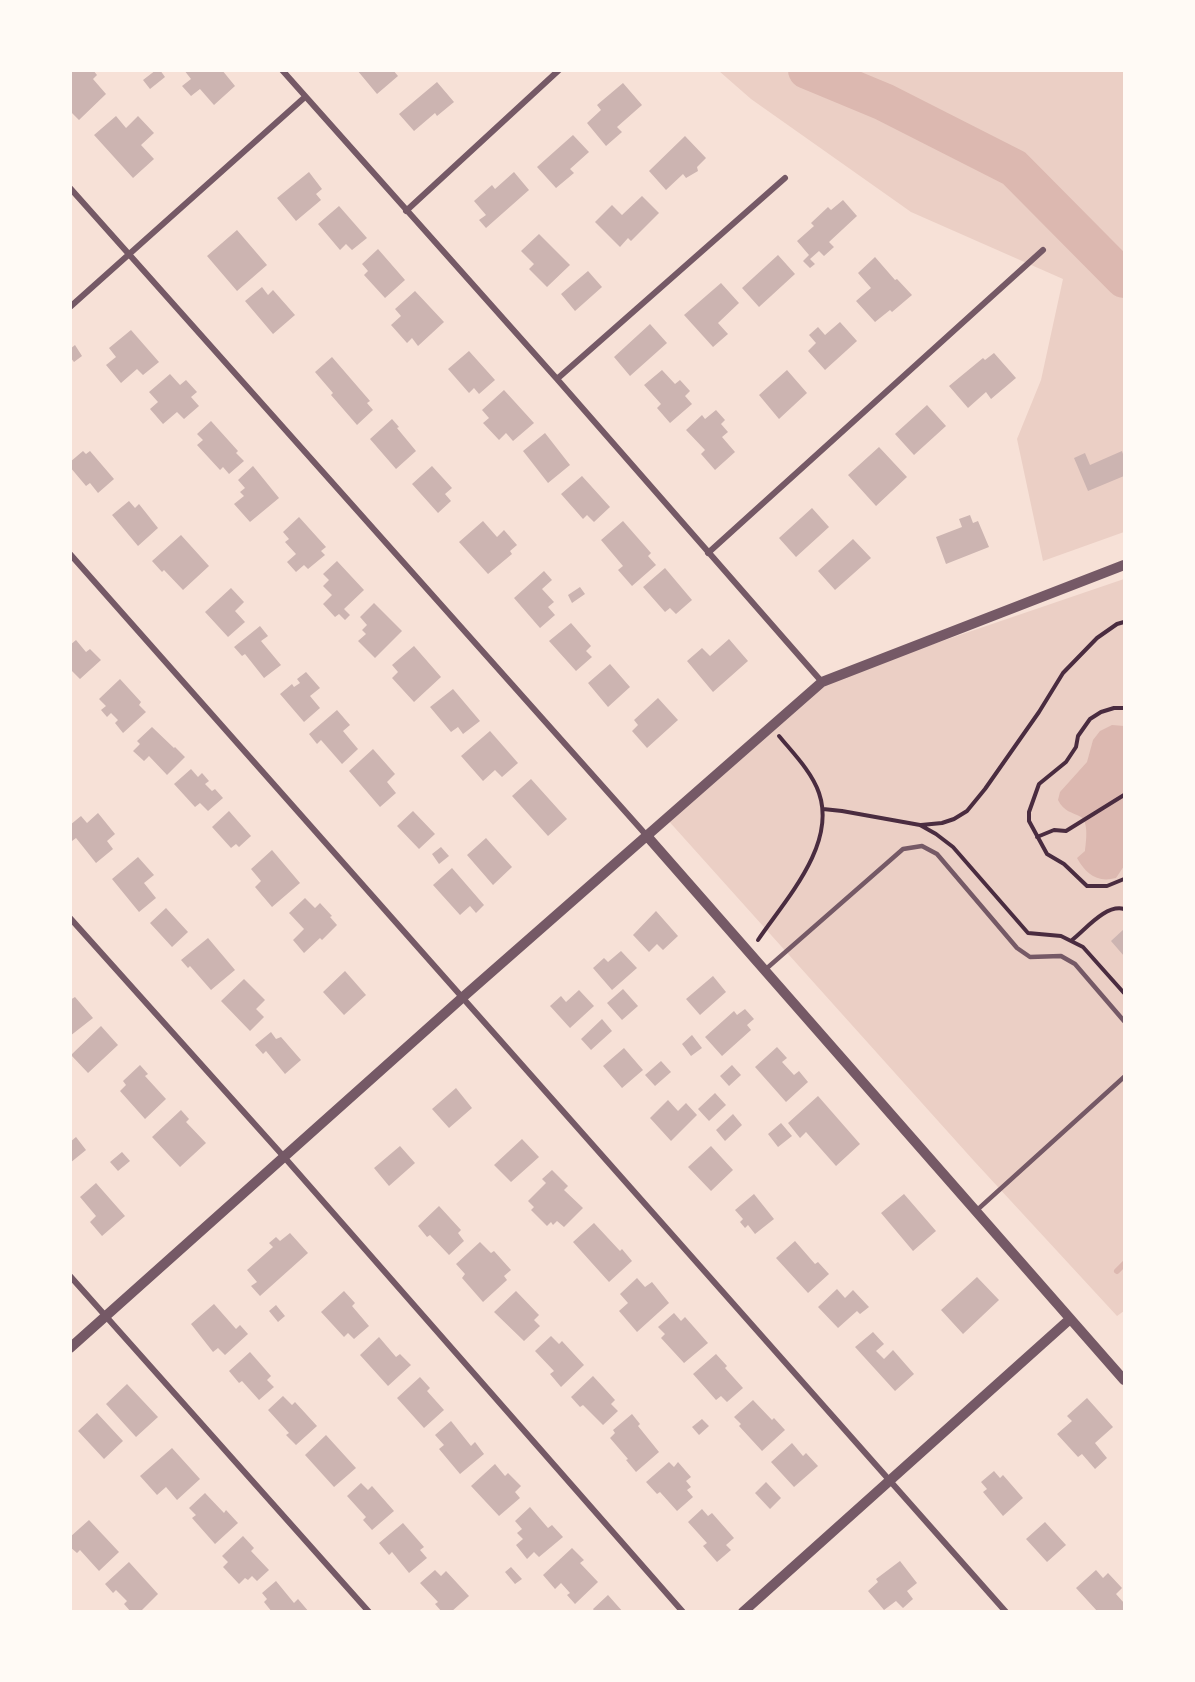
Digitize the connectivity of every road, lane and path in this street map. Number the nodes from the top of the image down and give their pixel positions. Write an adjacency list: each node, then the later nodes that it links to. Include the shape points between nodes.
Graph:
1 (282, 70): 3 (street)
2 (559, 70): 6 (street)
3 (305, 97): 6 (street); 8 (street)
4 (784, 178): 10 (street)
5 (70, 188): 8 (street)
6 (406, 211): 10 (street)
7 (1042, 250): 11 (street)
8 (130, 254): 9 (street); 21 (street)
9 (70, 307)
10 (557, 379): 11 (street)
11 (708, 553): 15 (street)
12 (70, 554): 30 (street)
13 (1125, 565): 15 (street)
14 (1125, 622): 20 (path, via 1097,638 1063,673 968,811 942,823)
15 (822, 682): 17 (street)
16 (1125, 708): 22 (path, via 1101,712 1090,719 1071,756 1040,784 1029,812)
17 (771, 726): 19 (path, via 818,790); 21 (street)
18 (1125, 795): 22 (path, via 1066,831 1054,830)
19 (823, 809): 20 (path); 27 (path, via 817,849)
20 (920, 825): 26 (path, via 953,847 1028,933)
21 (647, 836): 27 (street); 30 (street)
22 (1036, 837): 23 (path, via 1047,854 1087,886 1107,886)
23 (1125, 879)
24 (1125, 909): 26 (path, via 1110,910)
25 (70, 918): 33 (street)
26 (1072, 940): 29 (path)
27 (749, 953): 28 (street)
28 (765, 970): 31 (lane, via 903,849 922,846 938,854 1017,948 1030,957 1061,956 1075,963); 34 (street)
29 (1125, 993)
30 (463, 997): 33 (street); 40 (street)
31 (1125, 1021)
32 (1125, 1077): 34 (lane)
33 (285, 1158): 36 (street); 42 (street)
34 (976, 1211): 37 (street)
35 (70, 1276): 36 (street)
36 (106, 1316): 38 (street); 41 (street)
37 (1070, 1319): 39 (street); 40 (street)
38 (70, 1348)
39 (1125, 1380)
40 (890, 1481): 43 (street); 44 (street)
41 (369, 1611)
42 (683, 1611)
43 (743, 1611)
44 (1006, 1611)

